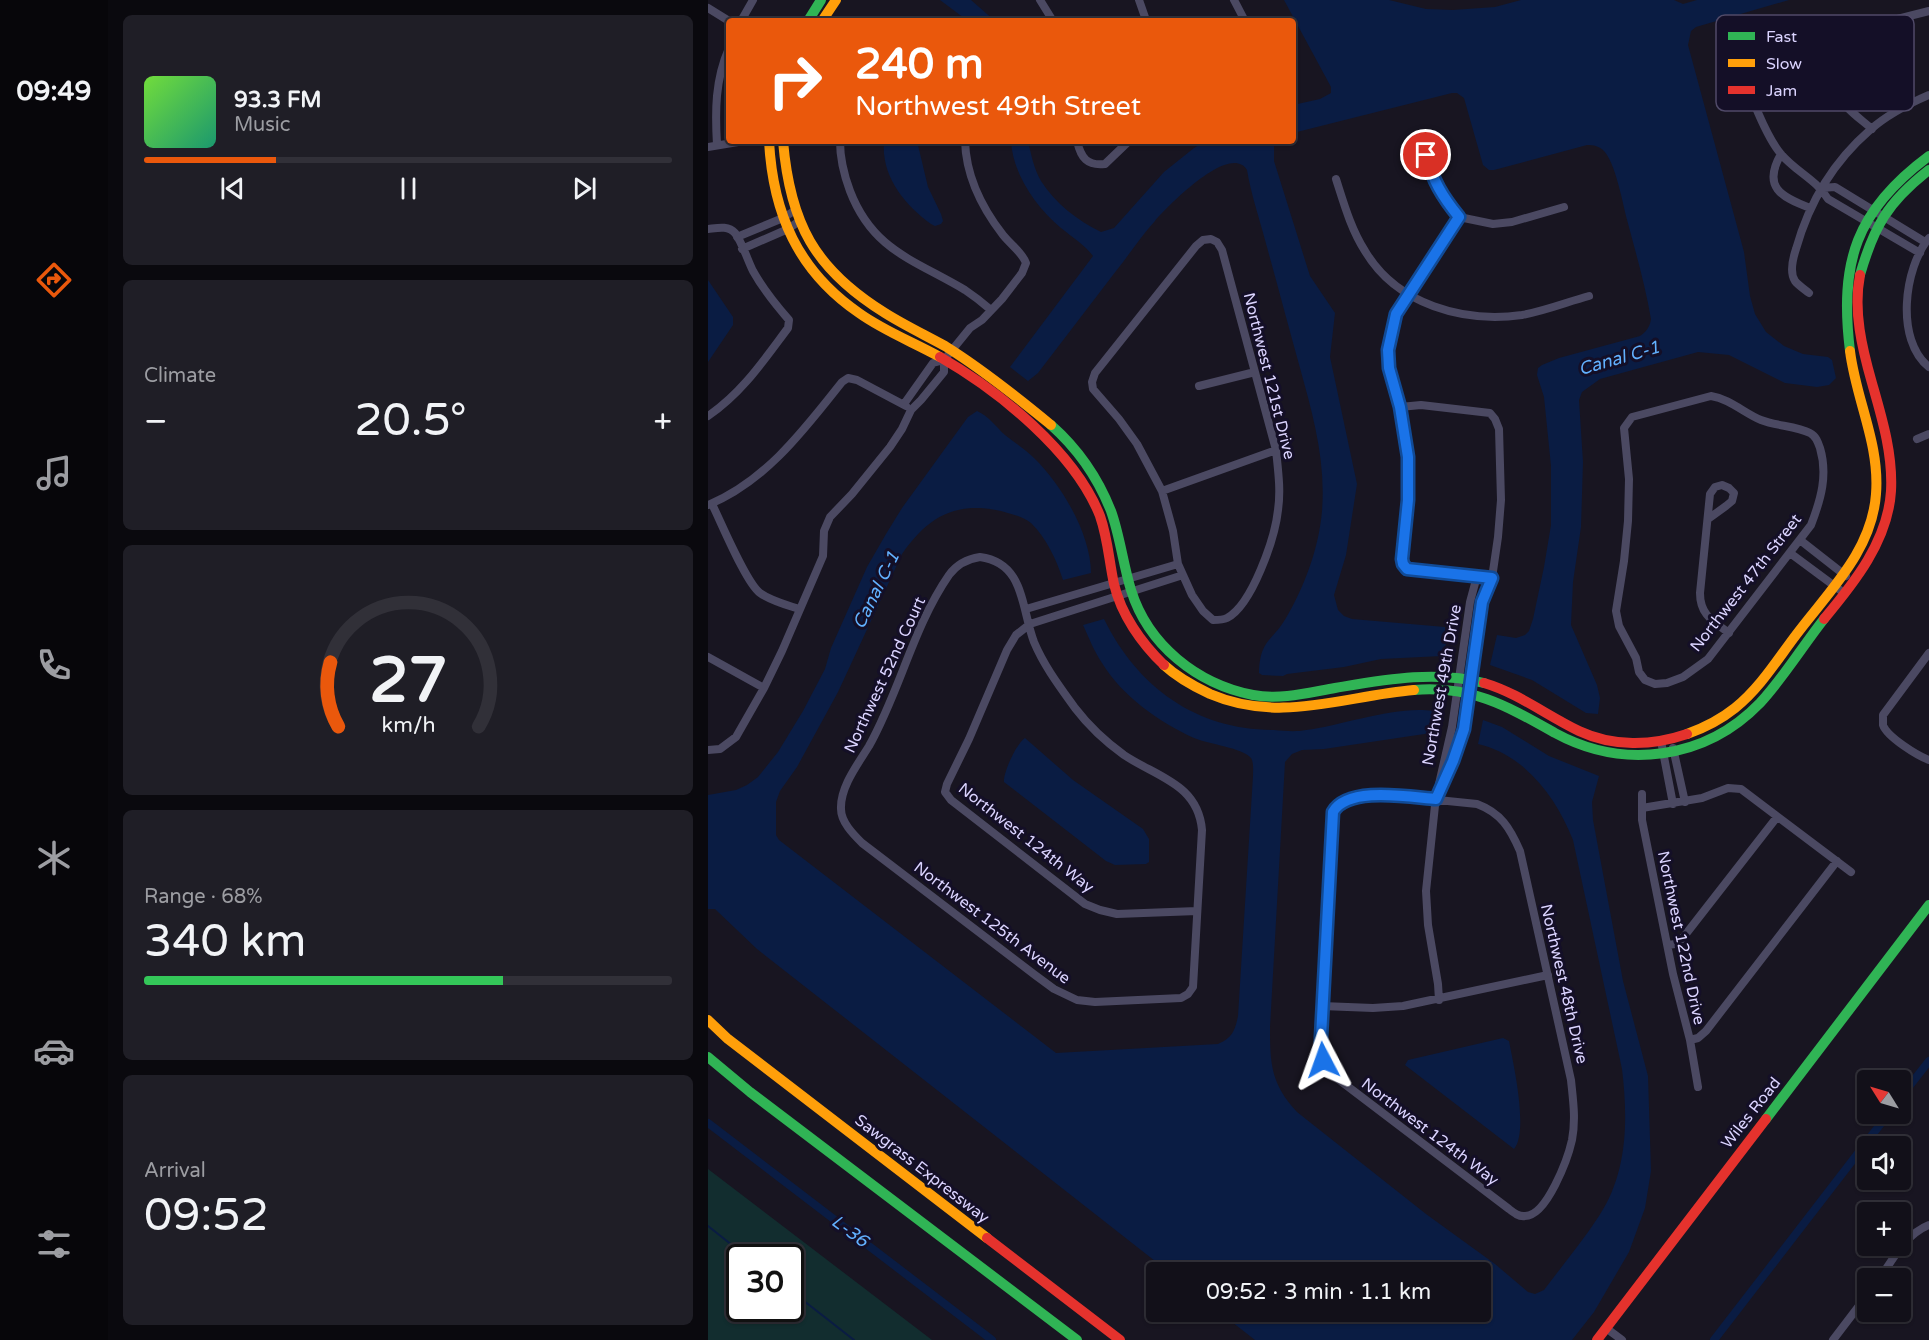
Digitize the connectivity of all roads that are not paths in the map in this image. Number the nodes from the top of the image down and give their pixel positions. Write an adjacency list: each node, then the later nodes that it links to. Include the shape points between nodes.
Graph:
1 (753, 0): 10 (street)
2 (821, 0): 11 (main road)
3 (836, 0): 12 (main road)
4 (1040, 0): 13 (street)
5 (1138, 0): 14 (street)
6 (1234, 0): 15 (street)
7 (708, 8): 16 (street)
8 (1929, 11): 9 (street)
9 (1914, 15)
10 (743, 18)
11 (810, 18)
12 (824, 18)
13 (1051, 18)
14 (1145, 18)
15 (1243, 18)
16 (726, 19)
17 (726, 58): 31 (street, via 716,90)
18 (1929, 95): 19 (street)
19 (1914, 102)
20 (1758, 111): 33 (street)
21 (1852, 111): 23 (street)
22 (1897, 111): 23 (street)
23 (1872, 129): 38 (street, via 1838,163)
24 (726, 144): 31 (street)
25 (769, 144): 45 (main road)
26 (783, 144): 42 (main road)
27 (840, 144): 58 (street, via 844,177 854,201 881,241 967,291)
28 (965, 144): 58 (street, via 978,195 993,222 1026,263)
29 (1078, 144): 30 (street, via 1089,164 1097,165 1105,164)
30 (1126, 144)
31 (717, 145): 32 (street)
32 (708, 147)
33 (1781, 154): 38 (street); 40 (street, via 1774,166 1775,187 1782,195)
34 (1426, 155): 44 (street, via 1442,196)
35 (1929, 156): 41 (main road, via 1907,171)
36 (1929, 170): 43 (main road, via 1904,190)
37 (1336, 179): 56 (street, via 1366,254)
38 (1821, 188): 40 (street); 41 (street, via 1835,187); 46 (street, via 1828,199)
39 (1564, 207): 44 (street, via 1493,224)
40 (1810, 208): 55 (street, via 1792,273)
41 (1872, 210): 43 (street); 46 (main road)
42 (794, 211): 45 (street); 47 (main road)
43 (1882, 216): 48 (main road); 52 (street)
44 (1459, 217): 56 (street)
45 (783, 218): 50 (main road); 51 (street)
46 (1865, 221): 48 (street); 76 (main road, via 1850,262 1845,292 1848,346 1874,444 1877,490 1869,528)
47 (798, 222): 50 (street); 59 (main road, via 826,265 854,293)
48 (1875, 228): 54 (street); 81 (main road, via 1858,278 1857,325 1885,432 1891,492 1878,540)
49 (708, 229): 51 (street, via 729,229)
50 (788, 229): 53 (street); 59 (main road, via 819,277 857,312)
51 (737, 237): 53 (street)
52 (1927, 240): 54 (street)
53 (742, 249): 66 (street, via 770,298 789,320 788,328 749,380)
54 (1920, 253): 60 (street, via 1908,287 1907,311 1914,350)
55 (1809, 293)
56 (1408, 295): 57 (street, via 1447,311 1485,318 1525,314); 64 (street, via 1396,314 1388,350)
57 (1589, 296)
58 (991, 310): 59 (street)
59 (948, 355): 63 (street, via 933,363); 65 (street, via 944,372); 80 (main road, via 1052,427 1083,460 1107,499); 82 (main road, via 1063,455 1085,484 1100,516)
60 (1929, 366)
61 (1255, 372): 62 (street); 69 (street, Northwest 121st Drive); 70 (street, Northwest 121st Drive, via 1222,250 1217,242 1203,240 1092,382 1093,389 1137,444)
62 (1199, 386)
63 (904, 404): 65 (street); 71 (street, via 848,378 796,441 755,477)
64 (1400, 407): 78 (street, via 1408,457 1403,564 1419,571); 79 (street, Northwest 49th Drive, via 1462,409 1490,413 1495,419 1501,500)
65 (911, 410): 88 (street, via 870,473 830,517 824,531 823,555)
66 (708, 416)
67 (1929, 434): 68 (street)
68 (1917, 439)
69 (1276, 450): 70 (street); 77 (street, Northwest 121st Drive, via 1280,482 1272,537 1251,589 1235,611 1225,620 1213,620 1192,595)
70 (1162, 491): 75 (street)
71 (710, 504): 88 (street, via 757,591)
72 (1708, 519): 92 (street, via 1700,606)
73 (1800, 540): 74 (street, Northwest 47th Street); 76 (street); 92 (street, Northwest 47th Street, via 1811,525 1824,479 1822,456 1814,435 1761,420 1711,396 1632,417 1627,422 1624,428 1628,521 1616,611 1640,672 1645,680 1655,684 1683,677 1708,659)
74 (1790, 552): 83 (street); 92 (street, Northwest 47th Street)
75 (1178, 564): 77 (street); 80 (street)
76 (1843, 573): 81 (street); 83 (main road)
77 (1183, 575): 84 (street)
78 (1477, 576): 79 (street); 95 (street, Northwest 49th Drive)
79 (1492, 578): 96 (street, Northwest 49th Drive, via 1482,602)
80 (1127, 579): 82 (street); 84 (main road)
81 (1854, 581): 85 (main road)
82 (1114, 582): 86 (main road); 87 (street)
83 (1834, 585): 85 (street); 100 (main road, via 1744,701 1716,722)
84 (1131, 591): 86 (street); 95 (main road, via 1143,619 1167,650 1182,664 1233,691 1274,697 1393,678)
85 (1844, 593): 102 (main road, via 1768,694 1745,717 1723,732)
86 (1118, 596): 90 (street); 98 (main road, via 1146,647 1194,687 1218,699 1282,710 1398,690)
87 (1069, 597): 89 (street); 90 (street)
88 (799, 609): 97 (street)
89 (1026, 609): 91 (street); 109 (street, Northwest 52nd Court, via 1014,577 993,559 969,559 950,573 873,738 846,786)
90 (1074, 610): 91 (street)
91 (1030, 624): 114 (street, via 1051,675 1082,718 1121,753 1180,787 1197,808 1202,830); 114 (street, Northwest 124th Way, via 1016,635 1007,650 945,792 1085,904 1118,914)
92 (1729, 633)
93 (1929, 653): 103 (street, via 1883,715 1888,733)
94 (708, 657): 97 (street)
95 (1458, 677): 96 (main road); 98 (street, Northwest 49th Drive)
96 (1471, 680): 99 (street, Northwest 49th Drive); 100 (main road, via 1515,695 1583,733 1624,742)
97 (765, 688): 101 (street, via 736,736 720,749)
98 (1456, 690): 99 (main road); 105 (street, Northwest 49th Drive)
99 (1470, 693): 102 (main road, via 1511,707 1559,736 1591,749 1620,755); 105 (street, Northwest 49th Drive, via 1464,729)
100 (1666, 740): 102 (street)
101 (708, 750)
102 (1668, 753): 106 (street); 107 (street)
103 (1929, 760)
104 (1642, 794): 108 (street, Northwest 122nd Drive)
105 (1436, 799): 116 (street, Northwest 48th Drive, via 1489,808 1512,831 1520,850); 117 (street, Northwest 49th Drive, via 1426,891); 118 (street, Northwest 48th Drive, via 1379,794 1345,800 1333,812)
106 (1685, 802): 107 (street); 110 (street, via 1735,787)
107 (1673, 804): 108 (street)
108 (1642, 808): 115 (street, Northwest 122nd Drive)
109 (840, 811): 114 (street, Northwest 125th Avenue, via 862,843 1054,989 1077,1000 1181,998 1188,994 1193,987)
110 (1777, 817): 111 (street); 115 (street, via 1682,939)
111 (1837, 861): 112 (street); 120 (street, via 1706,1030)
112 (1851, 872)
113 (1929, 905): 128 (main road, Wiles Road)
114 (1197, 911)
115 (1668, 945): 120 (street, Northwest 122nd Drive)
116 (1548, 975): 117 (street); 124 (street, Northwest 48th Drive, via 1575,1113 1564,1168 1542,1206)
117 (1439, 1000): 118 (street, via 1373,1008)
118 (1322, 1006): 122 (street, Northwest 48th Drive)
119 (708, 1020): 130 (main road, Sawgrass Expressway)
120 (1690, 1040): 123 (street, Northwest 122nd Drive)
121 (708, 1057): 129 (main road)
122 (1323, 1060): 124 (street, Northwest 124th Way, via 1343,1083 1509,1209)
123 (1698, 1088)
124 (1527, 1216)
125 (1929, 1225): 126 (street, via 1914,1233)
126 (1888, 1268)
127 (1857, 1308): 133 (street)
128 (1606, 1328): 131 (main road, Wiles Road); 132 (street)
129 (1077, 1340)
130 (1120, 1340)
131 (1597, 1340)
132 (1622, 1340)
133 (1833, 1340)

